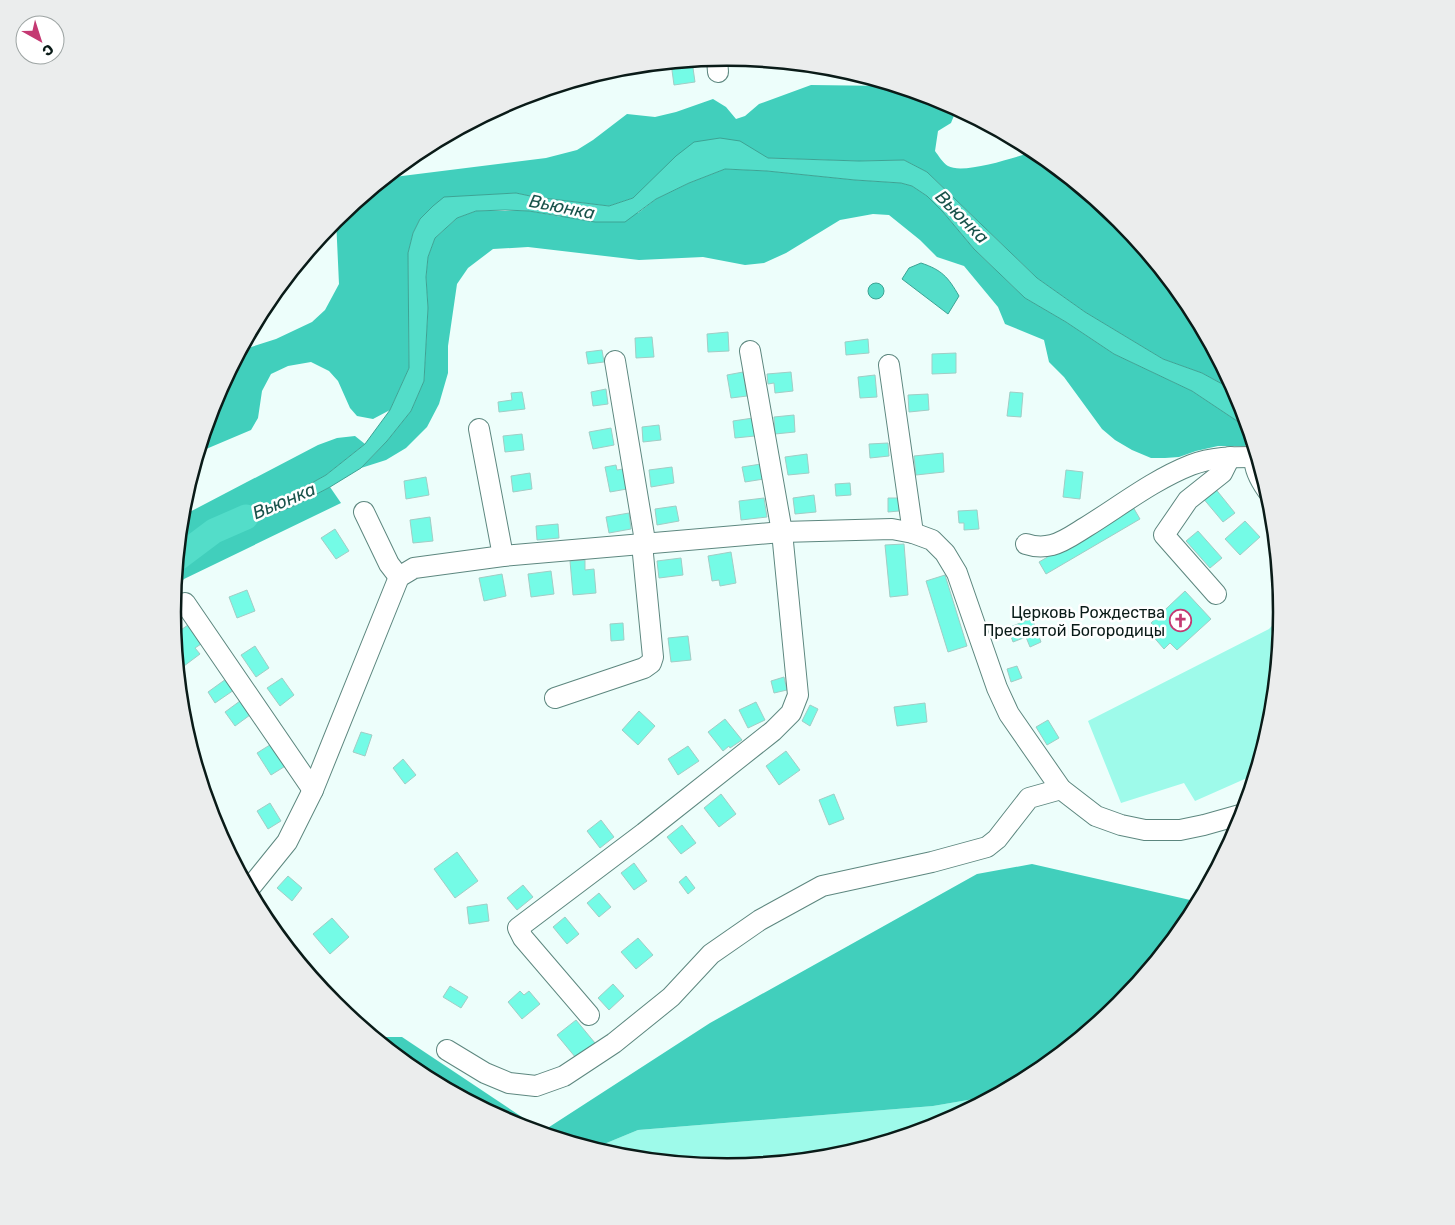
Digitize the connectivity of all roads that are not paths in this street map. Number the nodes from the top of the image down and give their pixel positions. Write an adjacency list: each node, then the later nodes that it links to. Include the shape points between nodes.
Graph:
1 (750, 351): 8 (street)
2 (615, 361): 10 (street, via 644,534)
3 (888, 365): 9 (street)
4 (479, 429): 12 (street)
5 (1250, 455): 6 (street)
6 (1230, 457): 11 (street, via 1191,465 1158,480 1058,543 1034,547); 14 (street, via 1222,473 1188,500 1164,535)
7 (364, 512): 13 (street, via 389,564)
8 (782, 532): 9 (street, via 892,528); 10 (street); 21 (street, via 798,695 791,713 766,737 518,928)
9 (913, 533): 17 (street, via 932,540 945,553 957,573 1009,714)
10 (642, 544): 12 (street); 16 (street, via 651,662 644,668)
11 (1026, 544)
12 (503, 556): 13 (street, via 414,568)
13 (399, 577): 18 (street)
14 (1216, 594)
15 (186, 603): 18 (street)
16 (555, 698)
17 (1061, 789): 19 (street, via 1096,816 1145,830 1180,830); 22 (street, via 1029,798 987,847 822,886 760,920 711,954 671,997 564,1076 536,1086 509,1083 484,1073)
18 (313, 790): 20 (street, via 287,842)
19 (1234, 817)
20 (253, 884)
21 (589, 1015)
22 (447, 1050)

